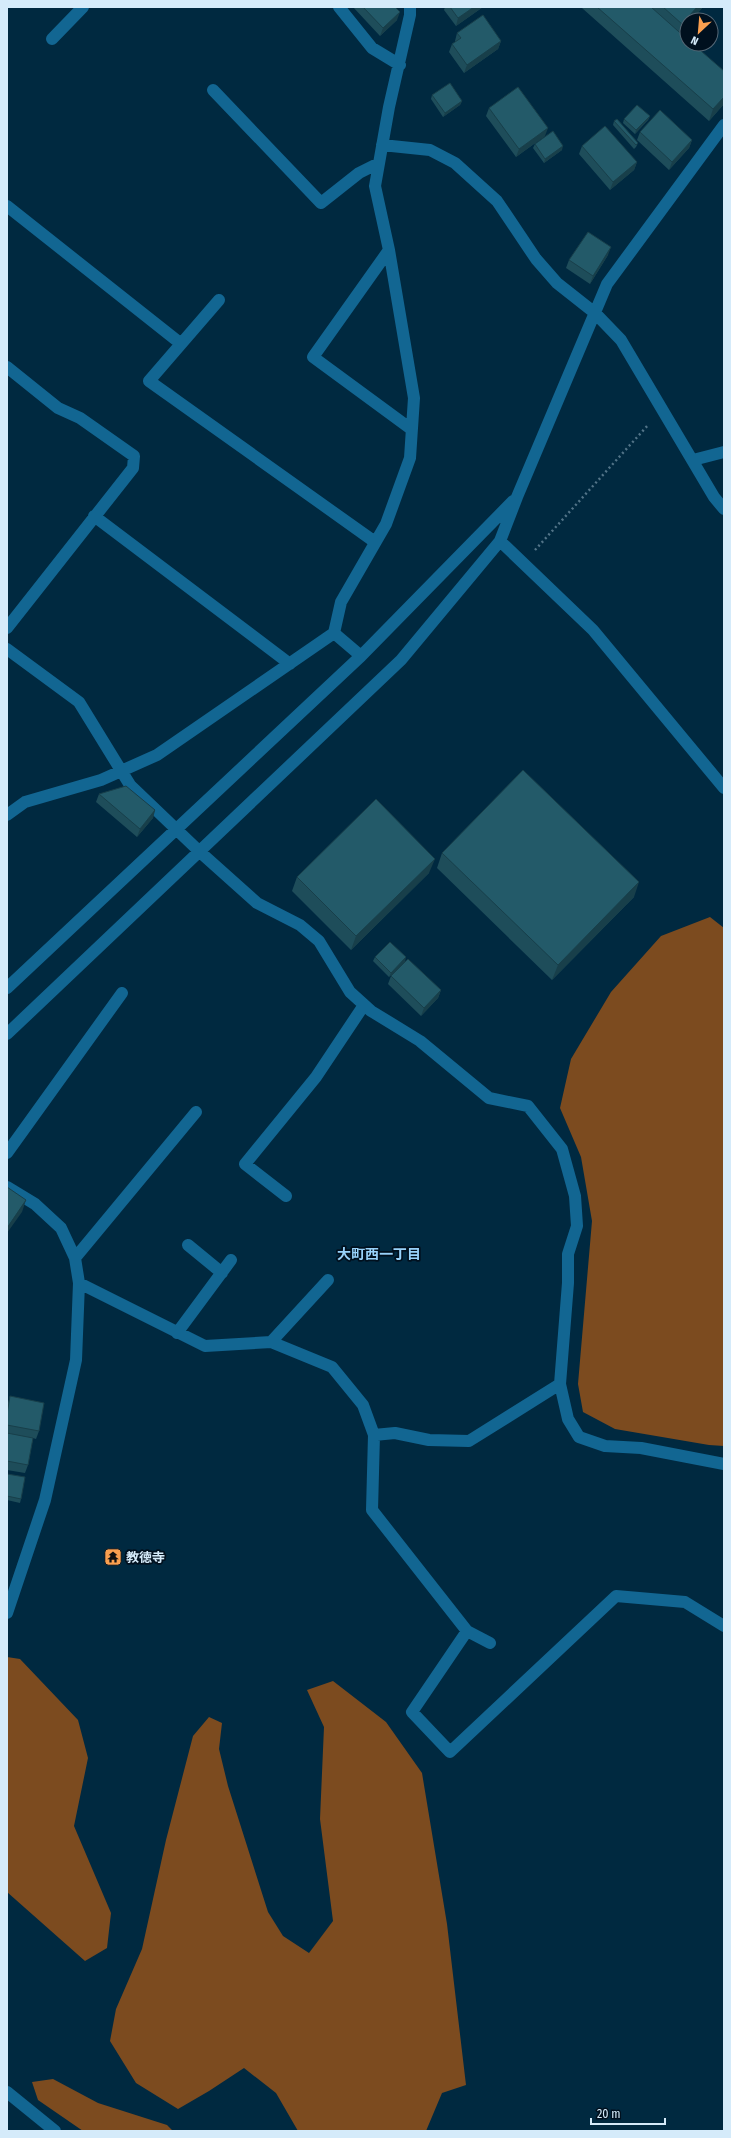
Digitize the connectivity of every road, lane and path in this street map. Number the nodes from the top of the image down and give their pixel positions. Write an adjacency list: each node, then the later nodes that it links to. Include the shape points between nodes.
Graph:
1 (83, 7): 4 (street)
2 (339, 7): 5 (street, via 372,48)
3 (410, 7): 5 (street)
4 (52, 39)
5 (400, 65): 8 (street)
6 (213, 90): 9 (street, via 321,203 359,173)
7 (724, 125): 13 (street, via 607,284)
8 (382, 145): 9 (street); 13 (street, via 430,150 455,163 497,201 536,259 557,283)
9 (379, 163): 11 (street, via 375,186)
10 (7, 206): 14 (street)
11 (388, 250): 17 (street, via 414,398); 17 (street, via 313,357)
12 (219, 300): 14 (street)
13 (595, 312): 19 (street, via 621,340); 20 (street)
14 (180, 344): 24 (street, via 149,381)
15 (7, 367): 22 (street, via 58,408 80,418 134,456 133,468)
16 (650, 423): 25 (path)
17 (412, 429): 24 (street, via 410,458 386,524)
18 (724, 452): 19 (street)
19 (693, 460): 21 (street, via 714,497)
20 (517, 497): 23 (street); 29 (street)
21 (724, 509)
22 (94, 516): 26 (street); 30 (street)
23 (500, 541): 25 (street); 35 (street, via 401,660)
24 (375, 542): 27 (street, via 341,602)
25 (523, 563): 32 (street, via 593,630)
26 (7, 628)
27 (334, 633): 29 (street); 30 (street)
28 (7, 649): 31 (street, via 78,702)
29 (361, 656): 34 (street)
30 (290, 664): 31 (street, via 157,755)
31 (121, 771): 33 (street, via 101,780 25,802); 34 (street, via 130,785)
32 (724, 788)
33 (7, 816)
34 (177, 829): 35 (street); 36 (street)
35 (200, 852): 38 (street, via 258,903 300,925 319,941 350,992); 39 (street)
36 (7, 988)
37 (122, 993): 41 (street)
38 (364, 1004): 43 (street, via 316,1077 245,1164); 52 (street, via 371,1012 420,1041 489,1098 528,1106 562,1149 575,1196 577,1226 568,1254)
39 (7, 1034)
40 (196, 1112): 45 (street)
41 (7, 1152)
42 (7, 1187): 45 (street, via 35,1204 61,1228)
43 (286, 1196)
44 (188, 1245): 47 (street)
45 (76, 1258): 49 (street)
46 (231, 1260): 47 (street)
47 (222, 1273): 50 (street)
48 (328, 1280): 51 (street)
49 (79, 1283): 50 (street); 55 (street, via 76,1360 45,1500)
50 (177, 1333): 51 (street, via 205,1346)
51 (271, 1342): 53 (street, via 332,1367 363,1405)
52 (560, 1384): 53 (street, via 469,1441 428,1440 395,1433); 54 (street, via 568,1419 579,1437 605,1446 640,1448)
53 (374, 1435): 57 (street, via 372,1510)
54 (724, 1464)
55 (7, 1613)
56 (724, 1626): 57 (street, via 685,1602 616,1596 450,1752 412,1712)
57 (467, 1631): 58 (street)
58 (490, 1643)
59 (7, 2092): 60 (street)
60 (55, 2131)

